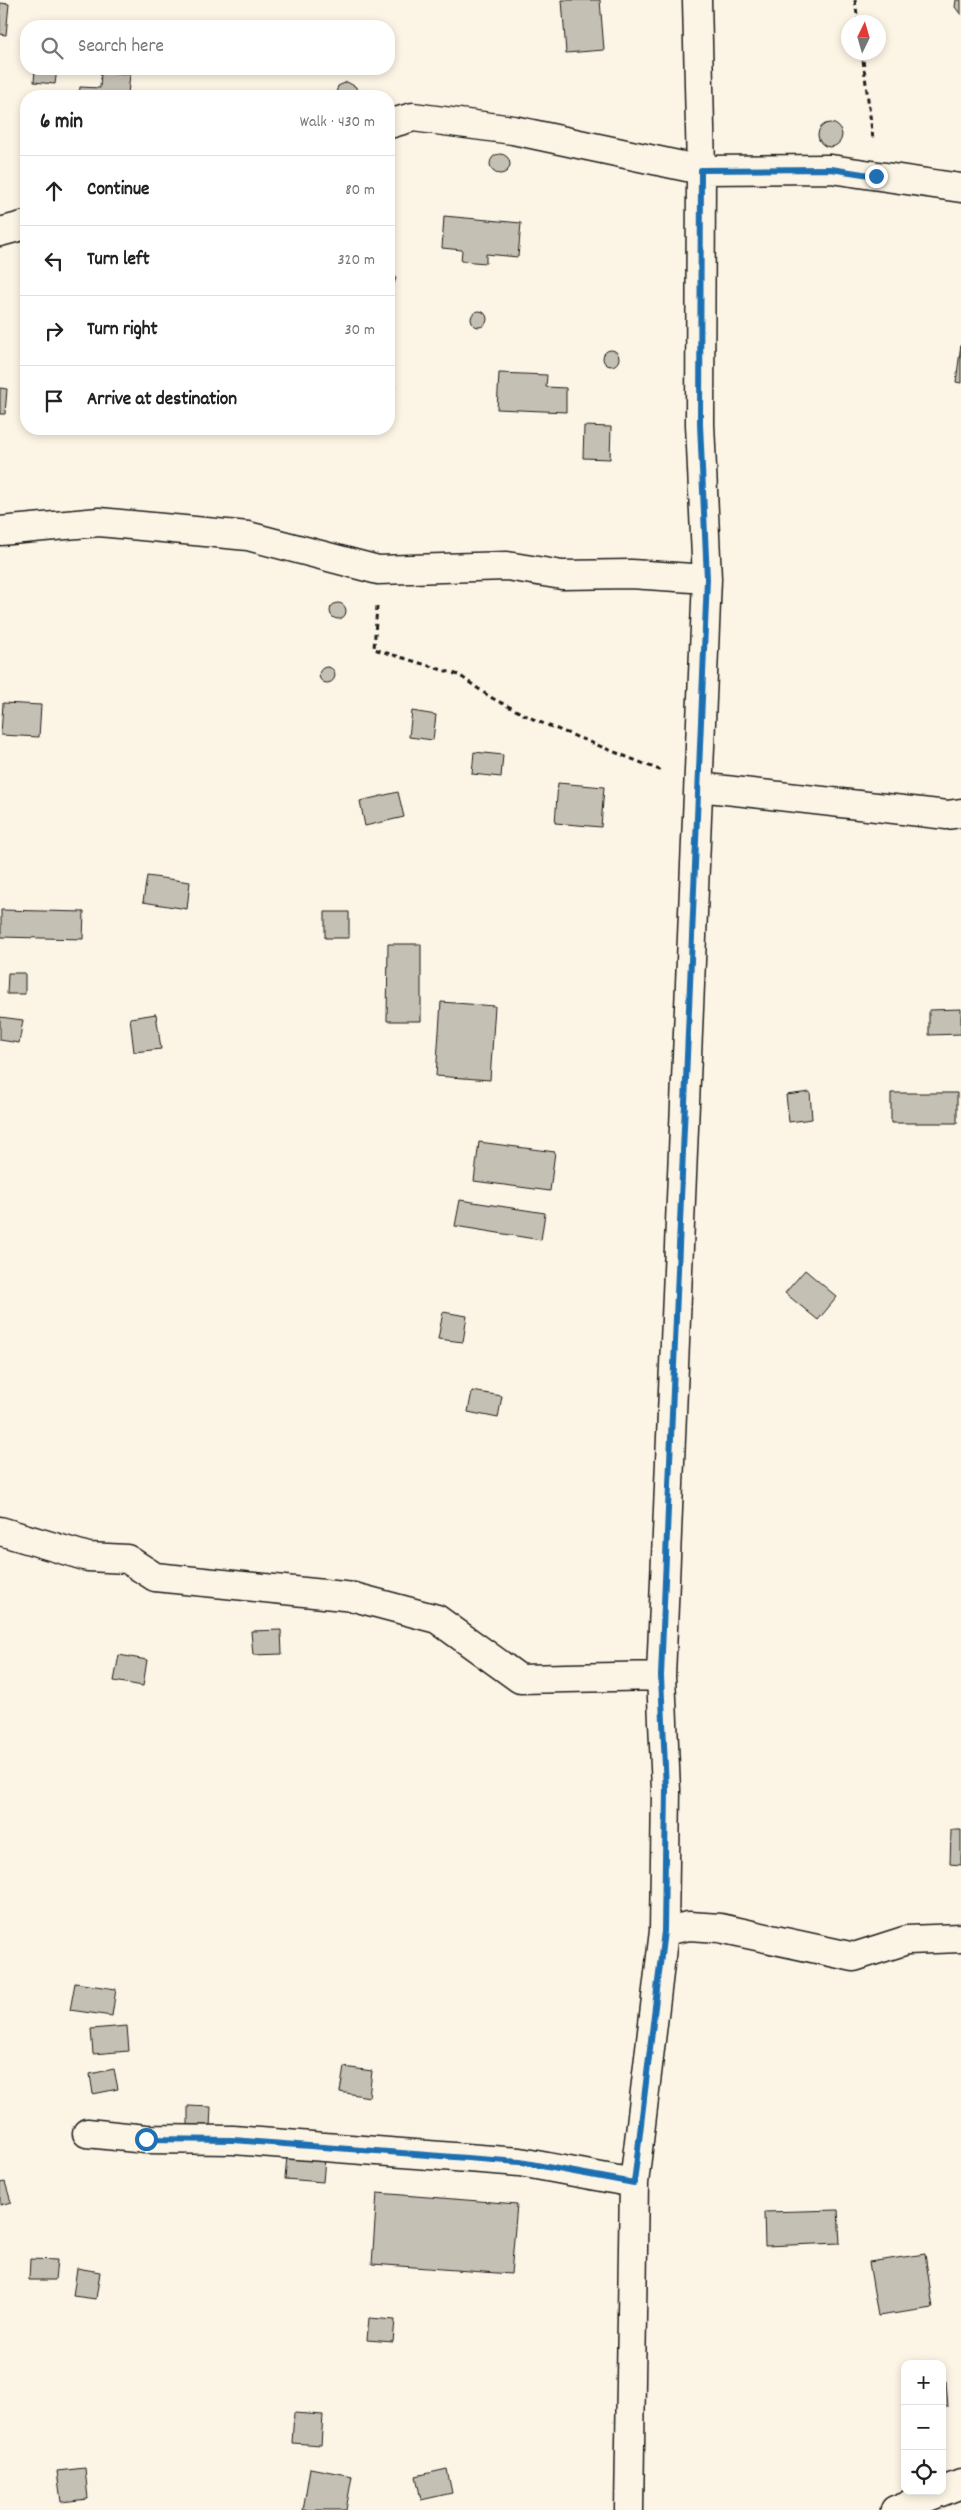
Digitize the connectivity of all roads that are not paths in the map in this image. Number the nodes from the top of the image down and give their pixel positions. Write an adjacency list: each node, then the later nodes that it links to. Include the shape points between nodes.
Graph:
1 (697, 0): 3 (street)
2 (395, 122): 3 (street, via 412,117 514,130)
3 (701, 170): 4 (street, via 831,169); 8 (street, via 700,424)
4 (961, 188)
5 (20, 227): 6 (street)
6 (0, 232)
7 (0, 531): 8 (street, via 99,522 248,536 378,570 507,566 562,575 631,574)
8 (707, 579): 9 (street)
9 (699, 787): 10 (street); 12 (street)
10 (961, 813)
11 (0, 1531): 12 (street, via 88,1557 127,1559 155,1577 354,1597 437,1618 520,1679)
12 (661, 1676): 13 (street, via 666,1790)
13 (664, 1931): 14 (street, via 689,1926 720,1928 854,1957 907,1940); 16 (street)
14 (961, 1938)
15 (86, 2133): 16 (street, via 146,2139 233,2140 520,2162)
16 (634, 2183): 18 (street)
17 (961, 2484): 19 (street)
18 (629, 2510)
19 (895, 2510)

